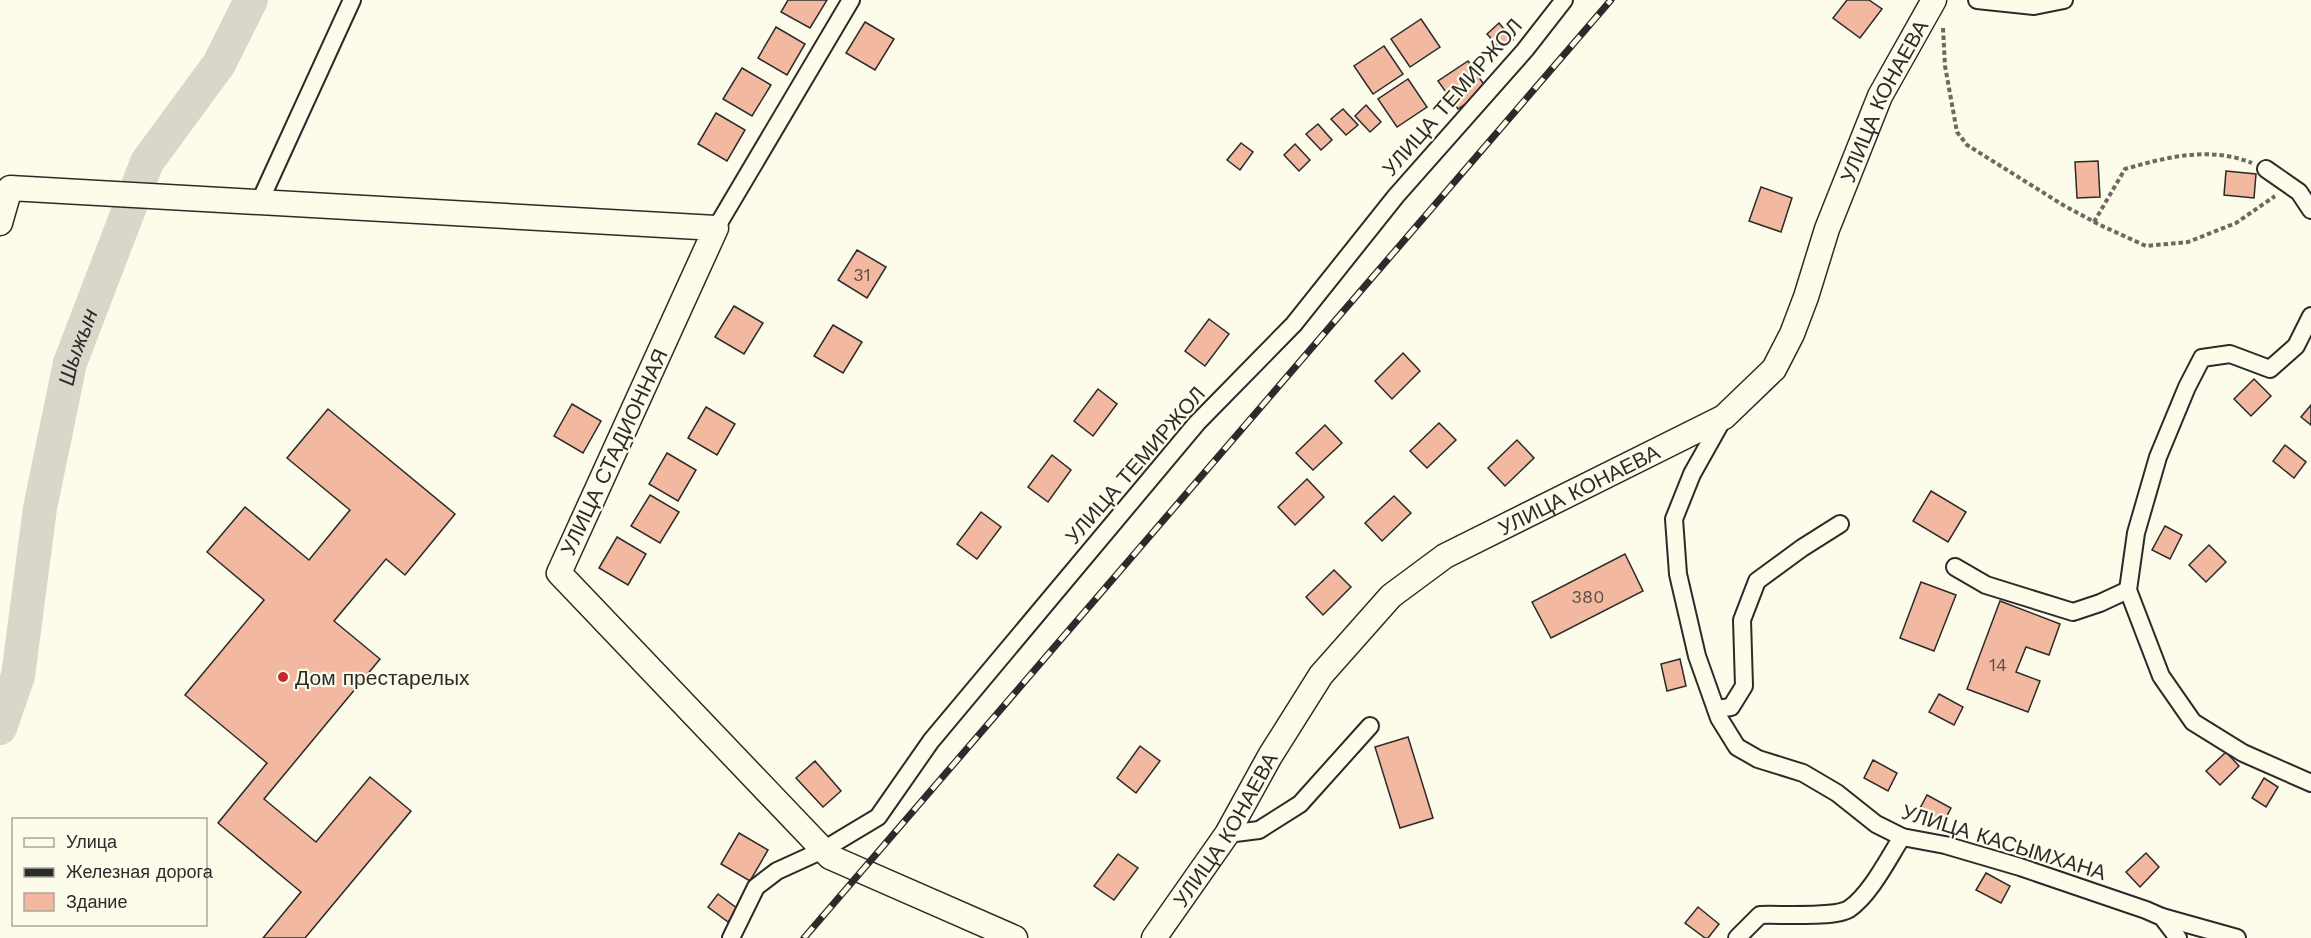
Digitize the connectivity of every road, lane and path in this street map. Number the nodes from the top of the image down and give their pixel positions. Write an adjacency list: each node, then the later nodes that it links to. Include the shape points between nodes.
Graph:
1 (352, 0): 10 (street)
2 (851, 0): 14 (street, УЛИЦА СТАДИОННАЯ)
3 (1564, 0): 25 (street, УЛИЦА ТЕМИРЖОЛ, via 1396,196 1294,324 1197,423 931,741 878,817)
4 (1977, 0): 5 (street, via 2034,6)
5 (2064, 0)
6 (1938, 11): 12 (path, via 1957,132 1967,145); 16 (street, УЛИЦА КОНАЕВА, via 1880,96 1827,229 1792,334 1774,369)
7 (2266, 169): 8 (street); 12 (path, via 2241,159 2193,153 2125,169)
8 (2290, 185): 11 (street); 12 (path, via 2236,223 2188,242 2145,246)
9 (5, 187): 10 (street); 13 (street)
10 (260, 201): 14 (street)
11 (2311, 210)
12 (2094, 222)
13 (0, 223)
14 (716, 228): 25 (street, УЛИЦА СТАДИОННАЯ, via 559,573)
15 (2311, 316): 19 (street, via 2296,346 2270,369 2230,354 2202,358 2158,457 2136,533)
16 (1724, 417): 20 (street, УЛИЦА КАСЫМХАНА, via 1692,474 1674,519 1678,574 1696,656); 23 (street, УЛИЦА КОНАЕВА, via 1445,556 1391,596 1321,675)
17 (1840, 524): 20 (street, via 1757,581 1742,620 1744,686 1731,707)
18 (1955, 567): 19 (street, via 1986,585 2073,612)
19 (2128, 590): 22 (street, via 2161,676 2193,722 2243,753)
20 (1716, 709): 24 (street, УЛИЦА КАСЫМХАНА, via 1737,747 1758,759 1803,773 1837,793 1876,824)
21 (1370, 726): 23 (street, via 1300,804 1259,830)
22 (2311, 783)
23 (1227, 834): 29 (street, УЛИЦА КОНАЕВА)
24 (1902, 837): 26 (street, УЛИЦА КАСЫМХАНА, via 2020,867); 30 (street, via 1866,891 1847,910 1760,915)
25 (823, 850): 27 (street, УЛИЦА ТЕМИРЖОЛ, via 777,871 756,887); 28 (street, УЛИЦА СТАДИОННАЯ, via 830,857)
26 (2162, 916): 31 (street); 32 (street, УЛИЦА КАСЫМХАНА)
27 (732, 938)
28 (1015, 938)
29 (1155, 938)
30 (1737, 938)
31 (2178, 938)
32 (2236, 938)

